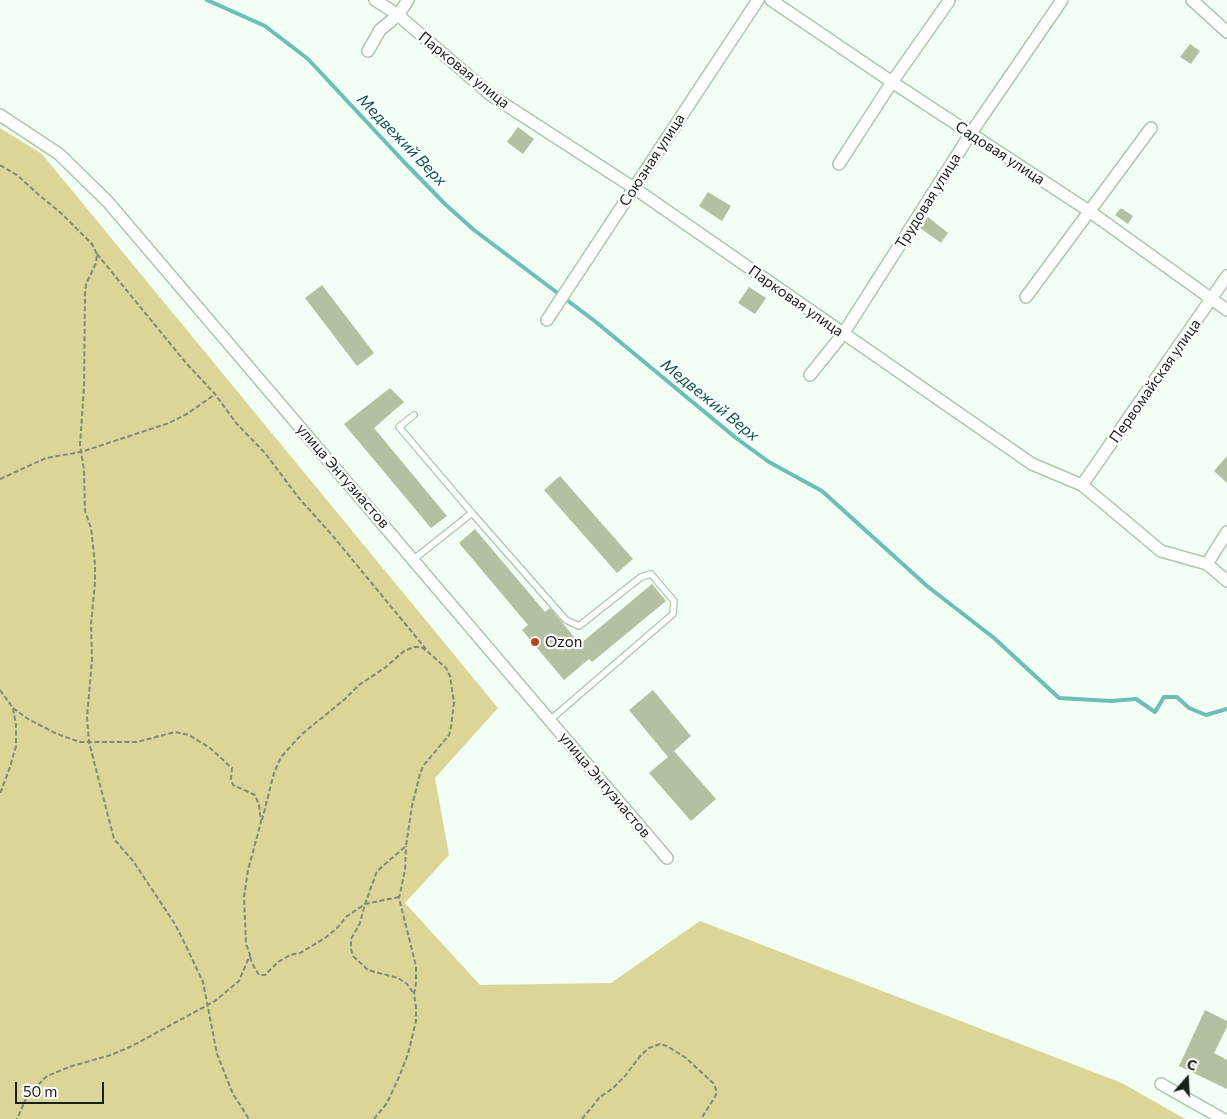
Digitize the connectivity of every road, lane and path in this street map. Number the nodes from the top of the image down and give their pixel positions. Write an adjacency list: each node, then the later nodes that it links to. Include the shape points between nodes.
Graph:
1 (375, 0): 8 (street, Парковая улица)
2 (408, 0): 8 (street)
3 (758, 0): 17 (street, Союзная улица)
4 (771, 0): 11 (street, Садовая улица)
5 (949, 0): 11 (street)
6 (1062, 0): 14 (street, Трудовая улица)
7 (1192, 0): 9 (street)
8 (398, 15): 10 (street, via 380,30); 17 (street, Парковая улица, via 492,96)
9 (1227, 32)
10 (368, 51)
11 (892, 82): 14 (street, Садовая улица); 15 (street)
12 (0, 115): 34 (street, улица Энтузиастов, via 59,154 108,202)
13 (1151, 128): 18 (street)
14 (971, 134): 18 (street, Садовая улица); 25 (street, Трудовая улица)
15 (839, 164)
16 (0, 165): 19 (path, via 17,175 61,213 92,244)
17 (634, 188): 24 (street, Союзная улица); 25 (street, Парковая улица)
18 (1089, 211): 21 (street); 22 (street, Садовая улица)
19 (97, 254): 27 (path); 29 (path, via 85,294)
20 (1227, 276): 22 (street, Первомайская улица)
21 (1026, 297)
22 (1212, 299): 23 (street, Садовая улица); 31 (street, Первомайская улица)
23 (1227, 310)
24 (547, 320)
25 (843, 334): 26 (street, Трудовая улица); 31 (street, Парковая улица, via 1032,464)
26 (810, 375)
27 (215, 394): 29 (path, via 169,423); 37 (path)
28 (414, 415): 32 (lane, via 399,427)
29 (81, 452): 30 (path, via 46,458); 41 (path, via 85,511 91,528 95,564 87,717)
30 (0, 480)
31 (1082, 485): 35 (street, Парковая улица, via 1160,551)
32 (472, 513): 34 (lane); 40 (lane, via 566,620 579,626 641,578 651,574 674,601 673,614)
33 (1227, 532): 35 (street)
34 (414, 559): 40 (street, улица Энтузиастов)
35 (1207, 564): 36 (street, Парковая улица)
36 (1227, 581)
37 (428, 652): 43 (path, via 421,647 404,651 386,668 359,684 290,746 274,772); 44 (path, via 446,668 454,703 448,735 420,774)
38 (0, 690): 39 (path)
39 (13, 708): 41 (path, via 57,734); 42 (path, via 16,746)
40 (550, 720): 45 (street, улица Энтузиастов)
41 (89, 742): 43 (path, via 137,742 175,732 189,735 232,768 234,785 255,795); 50 (path, via 114,839 175,924 203,982)
42 (0, 794)
43 (261, 822): 48 (path, via 244,897 246,944)
44 (406, 846): 46 (path); 47 (path, via 377,871)
45 (667, 858)
46 (399, 896): 47 (path); 49 (path, via 416,966)
47 (365, 904): 48 (path, via 324,938 278,962 265,975 259,974 252,965); 49 (path, via 351,940 353,956 368,970 398,978)
48 (250, 955): 50 (path, via 239,980)
49 (414, 994): 54 (path, via 416,1021 408,1054 387,1103)
50 (208, 1004): 52 (path, via 111,1055 47,1076 27,1096); 53 (path, via 217,1054 232,1094)
51 (1161, 1084): 57 (street)
52 (17, 1119)
53 (249, 1119)
54 (374, 1119)
55 (582, 1119): 56 (path, via 649,1048 660,1044 686,1058 713,1083 716,1096)
56 (701, 1119)
57 (1223, 1119)

